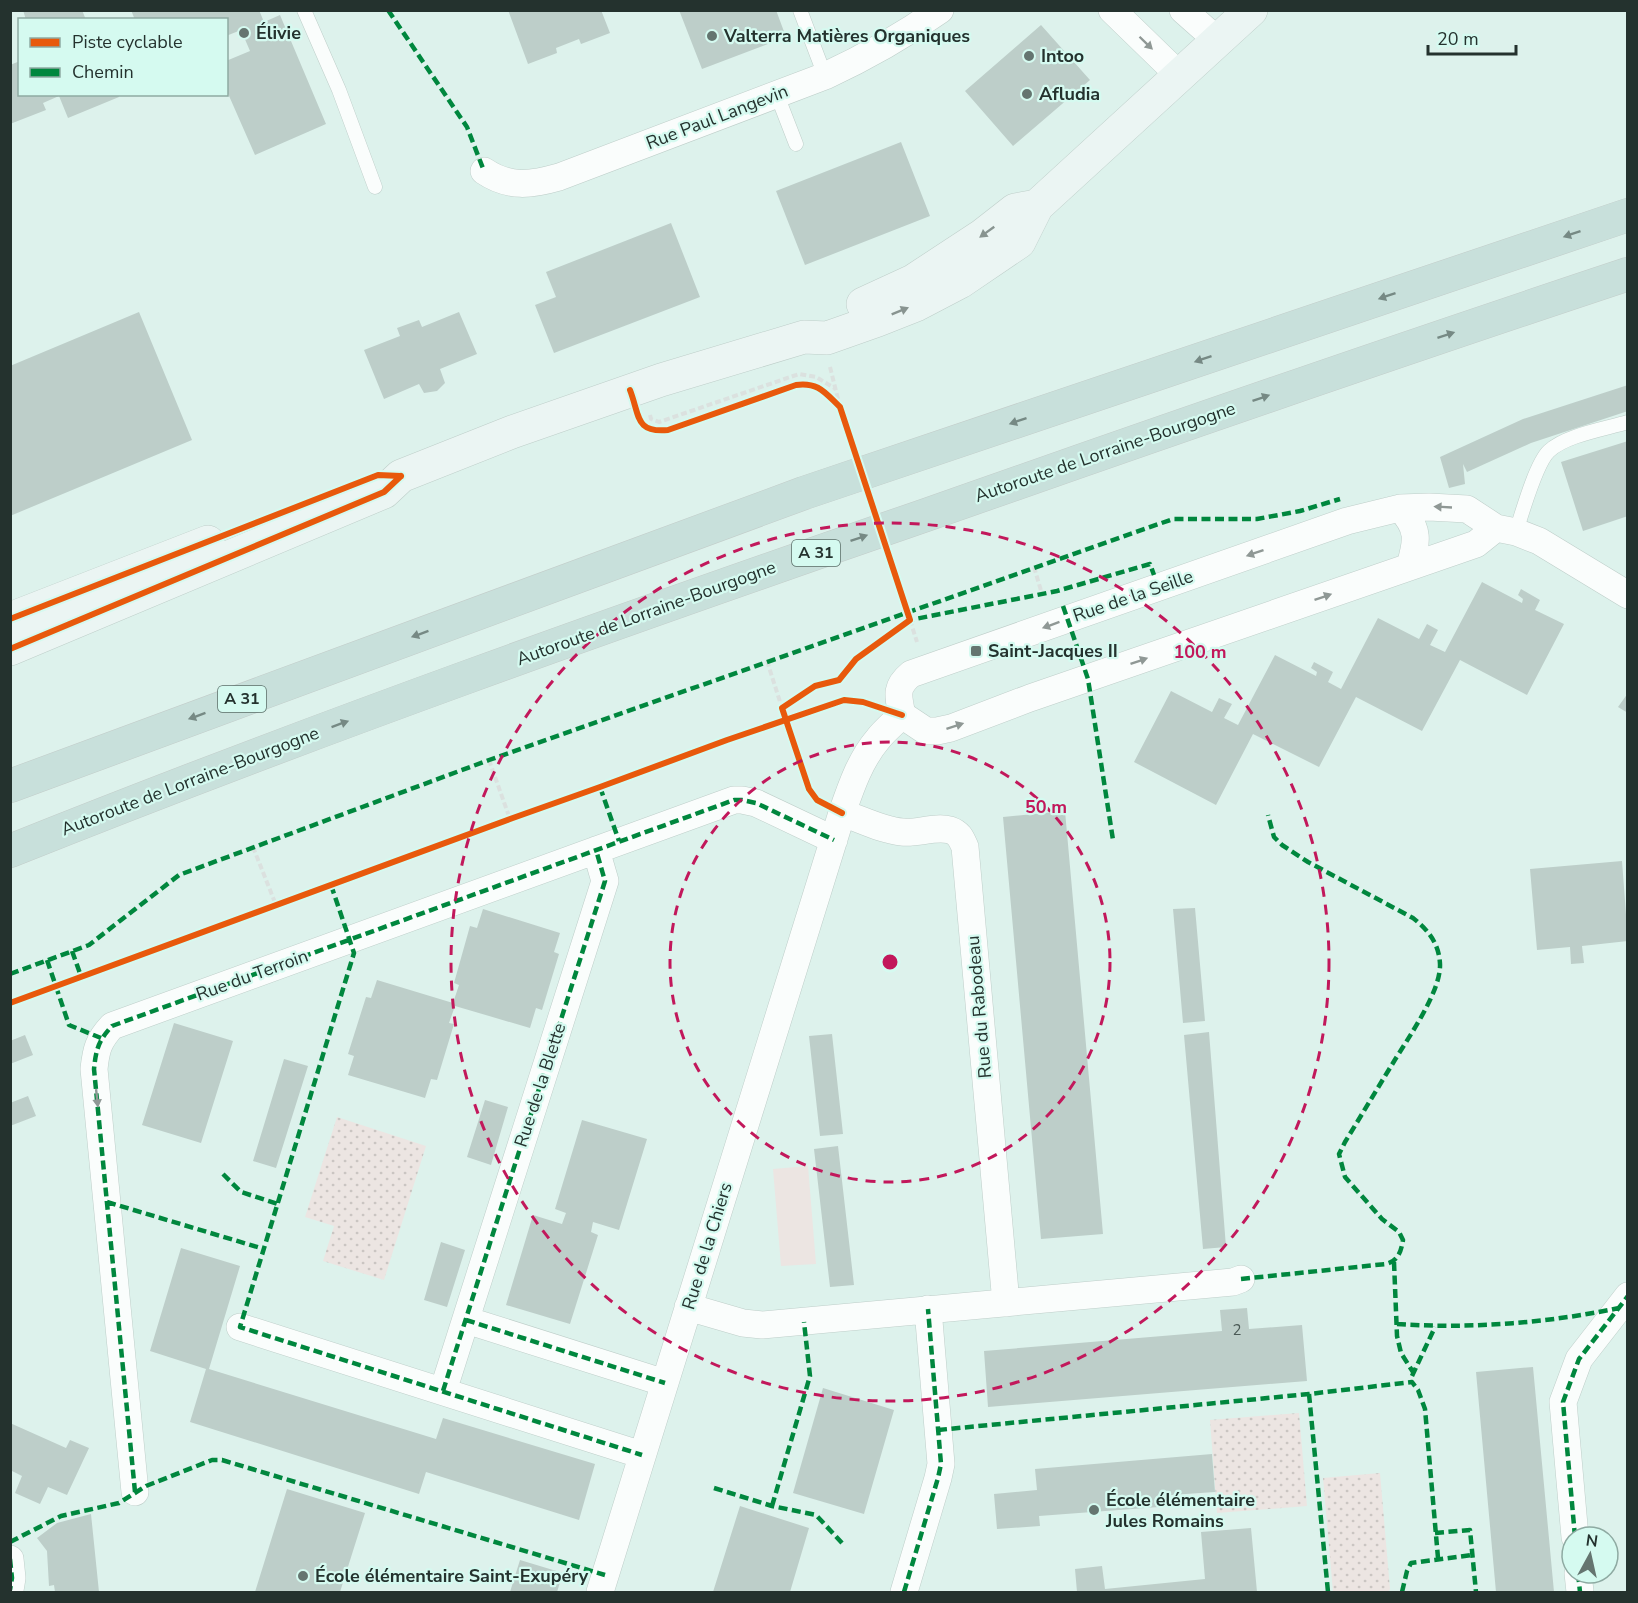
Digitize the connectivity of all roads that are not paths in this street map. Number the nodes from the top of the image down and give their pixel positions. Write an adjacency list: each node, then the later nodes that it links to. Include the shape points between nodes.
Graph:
1 (304, 10): 13 (lane)
2 (800, 10): 8 (lane)
3 (940, 10): 8 (street, Rue Paul Langevin, via 866,57)
4 (1112, 10): 9 (street, one-way to 9)
5 (1183, 10): 7 (street)
6 (1251, 10): 7 (main road)
7 (1218, 40): 9 (main road)
8 (825, 76): 10 (street, Rue Paul Langevin)
9 (1180, 76): 17 (main road, via 1038,207 1015,210 913,281 816,323 804,337 641,399 512,432)
10 (777, 95): 11 (lane); 12 (street, Rue Paul Langevin, via 535,184 495,179)
11 (796, 144)
12 (484, 171)
13 (375, 187)
14 (1628, 215): 25 (highway, A 31, one-way to 25, via 804,493)
15 (1628, 274): 29 (highway, Autoroute de Lorraine-Bourgogne / A 31, one-way to 15, via 147,796 624,621)
16 (1628, 422): 19 (lane, via 1565,441 1549,451)
17 (401, 476): 22 (main road, via 378,475); 23 (main road, via 384,492)
18 (1400, 508): 19 (street, Rue de la Seille, one-way to 18, via 1467,509); 20 (street, via 1415,527); 24 (street, Rue de la Seille, one-way to 24, via 1347,521 911,674 899,688)
19 (1505, 530): 20 (street); 21 (street, Rue de la Seille, via 1539,541)
20 (1410, 567): 24 (street, one-way to 20, via 926,731 951,728)
21 (1628, 595)
22 (10, 619)
23 (10, 648)
24 (902, 715): 26 (street, via 866,755)
25 (10, 786)
26 (842, 813): 27 (street); 32 (street, Rue du Rabodeau, via 903,832 945,829 960,836 965,847)
27 (834, 840): 28 (street, Rue du Terroin, via 756,803 734,800); 33 (street, Rue de la Chiers)
28 (596, 850): 35 (street, Rue de la Blette, via 605,881); 40 (street, Rue du Terroin, one-way to 40, via 112,1026 101,1038 94,1069)
29 (10, 851)
30 (1241, 1279): 32 (street)
31 (1628, 1296): 41 (street, via 1579,1359 1563,1402)
32 (1006, 1302): 34 (street)
33 (688, 1307): 34 (street, via 762,1325); 37 (street, Rue de la Chiers)
34 (928, 1309): 45 (street, via 941,1464)
35 (466, 1320): 37 (street); 38 (street, Rue de la Blette)
36 (240, 1327): 38 (street)
37 (665, 1383): 39 (street, Rue de la Chiers)
38 (443, 1391): 39 (street)
39 (642, 1455): 44 (street, Rue de la Chiers)
40 (135, 1492)
41 (1574, 1525)
42 (10, 1559): 43 (street)
43 (10, 1590)
44 (600, 1593)
45 (904, 1593)

